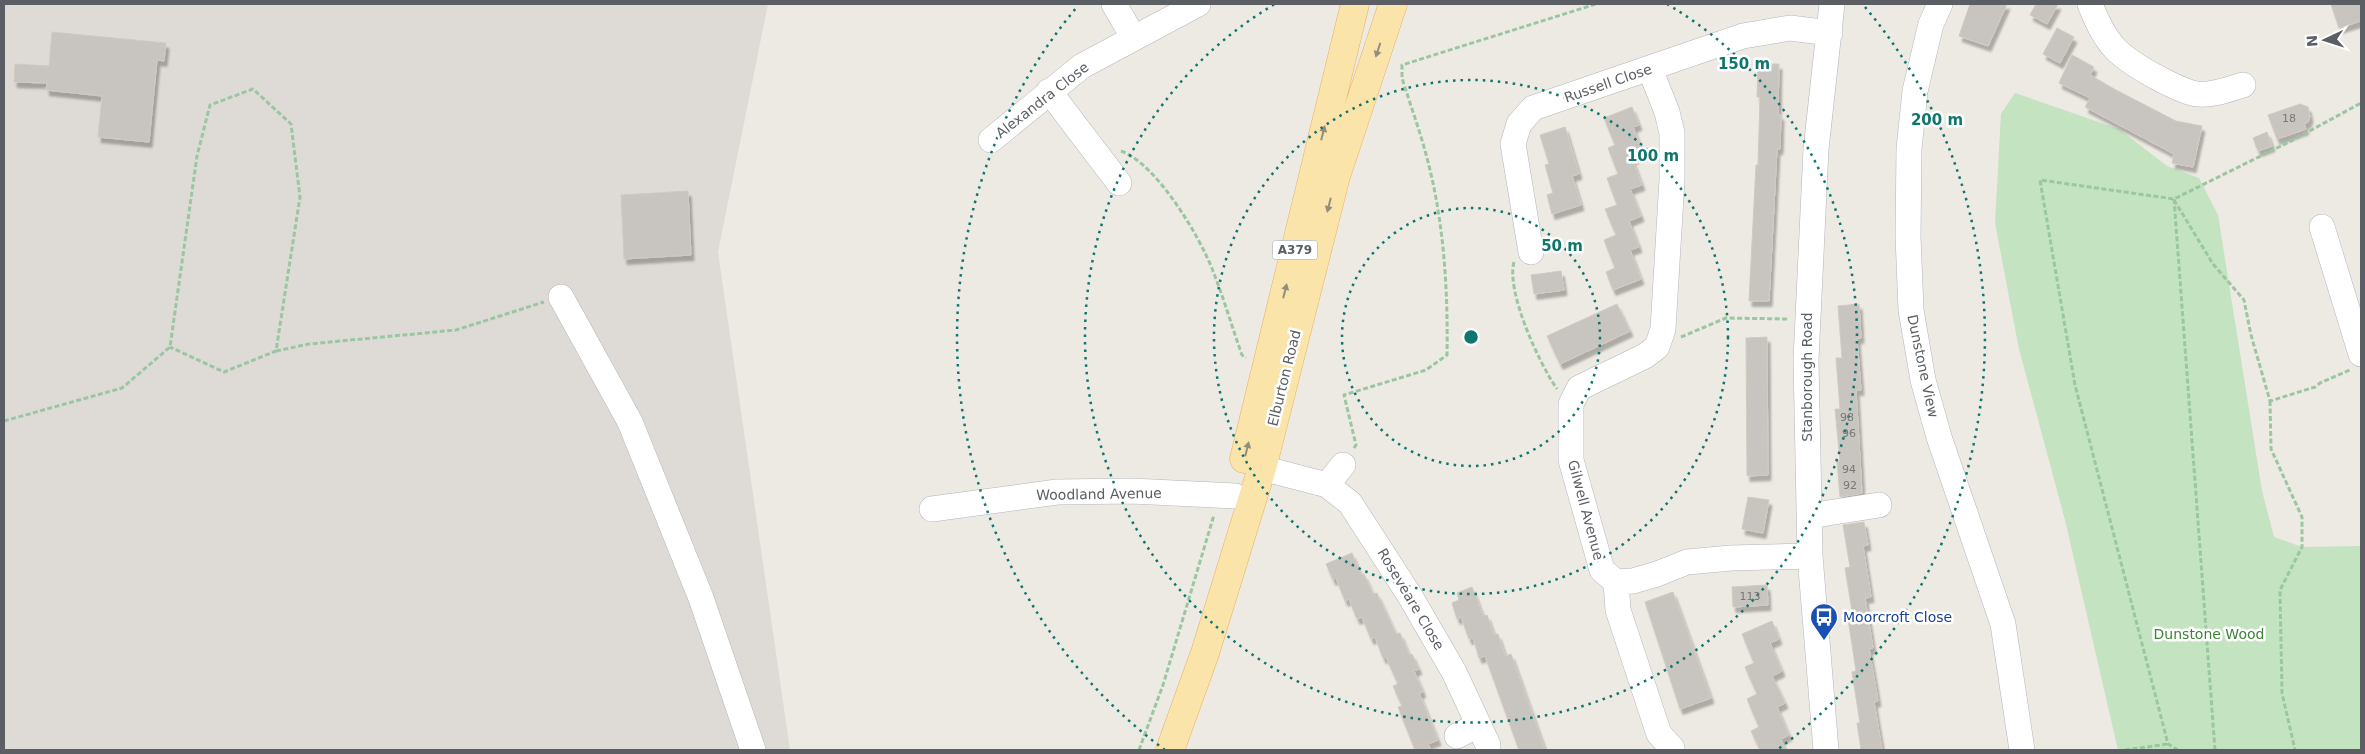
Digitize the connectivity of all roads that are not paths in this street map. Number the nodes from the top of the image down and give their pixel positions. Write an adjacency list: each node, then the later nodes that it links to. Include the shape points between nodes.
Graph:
1 (1114, 4): 9 (street)
2 (1198, 4): 9 (street, Alexandra Close)
3 (1354, 4): 22 (main road, Elburton Road / A379, one-way to 3)
4 (1393, 4): 20 (main road, Elburton Road / A379, one-way to 20, via 1336,176)
5 (1832, 4): 8 (street, Stanborough Road)
6 (1940, 4): 34 (street, Dunstone View, via 1915,91 1909,149 1911,310 1923,380 1939,437 2003,624)
7 (2090, 4): 11 (street, via 2097,23 2113,48 2128,61 2176,87 2198,94)
8 (1830, 33): 10 (street, Russell Close, via 1774,29 1743,36); 25 (street, Stanborough Road, via 1816,149 1807,320)
9 (1133, 38): 12 (street, Alexandra Close, via 1082,66)
10 (1650, 69): 16 (street, Russell Close, via 1533,108 1520,124 1513,144); 27 (street, Gilwell Avenue, via 1672,133 1663,329 1657,347 1580,388 1571,404 1571,460 1602,570)
11 (2242, 84)
12 (1050, 91): 13 (street, Alexandra Close); 14 (street)
13 (991, 140)
14 (1119, 183)
15 (2322, 228): 18 (street)
16 (1531, 252)
17 (561, 297): 30 (street, via 630,422 701,598)
18 (2357, 362)
19 (1343, 465): 21 (street)
20 (1262, 468): 21 (street, Roseveare Close); 32 (main road, Elburton Road / A379)
21 (1327, 485): 28 (street, Roseveare Close, via 1350,503 1454,672)
22 (1235, 496): 24 (street, Woodland Avenue, via 1132,491 1057,492); 31 (main road, Elburton Road / A379, via 1188,648)
23 (1879, 505): 25 (street)
24 (932, 508)
25 (1808, 516): 26 (street, Stanborough Road)
26 (1810, 556): 27 (street, via 1687,562 1657,574); 33 (street, Stanborough Road)
27 (1616, 582): 29 (street, via 1618,610 1659,734)
28 (1474, 735)
29 (1672, 748)
30 (754, 750)
31 (1151, 750)
32 (1170, 750)
33 (1826, 750)
34 (2022, 750)

